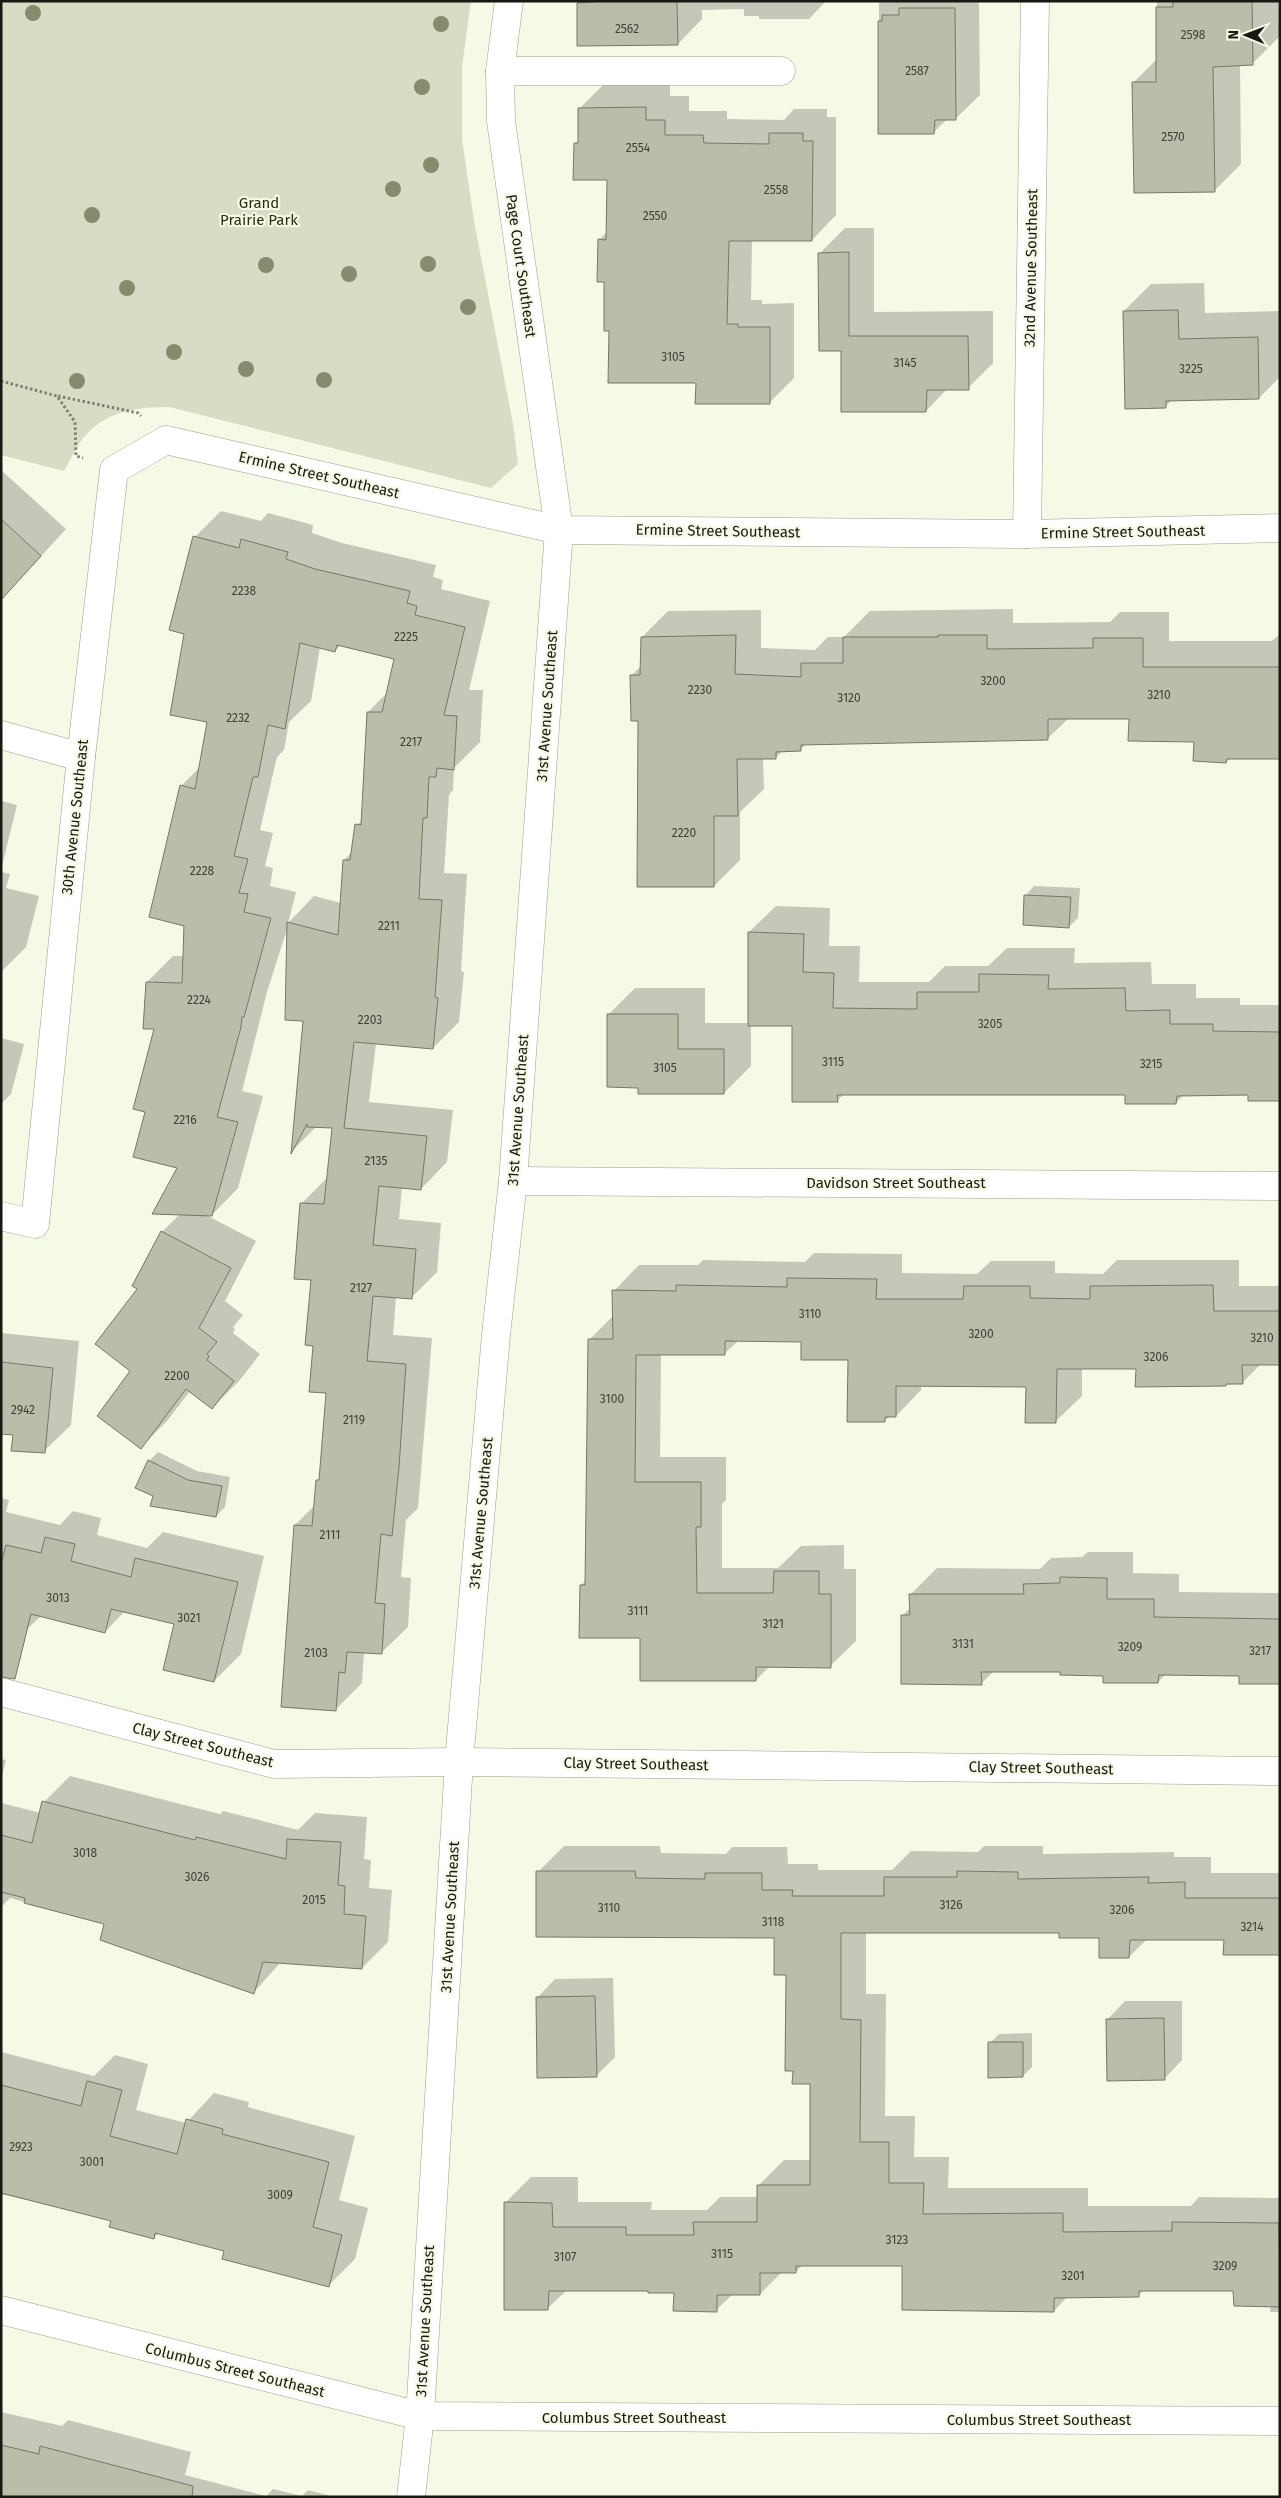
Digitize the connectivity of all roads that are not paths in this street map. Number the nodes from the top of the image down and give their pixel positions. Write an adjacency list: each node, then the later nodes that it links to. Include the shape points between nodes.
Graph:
1 (509, 1): 3 (street, Page Court Southeast)
2 (1035, 1): 8 (street, 32nd Avenue Southeast)
3 (500, 70): 4 (street); 7 (street, Page Court Southeast, via 501,121)
4 (781, 71)
5 (114, 470): 7 (street, Ermine Street Southeast, via 166,440); 10 (street, 30th Avenue Southeast)
6 (1280, 528): 8 (street, Ermine Street Southeast)
7 (559, 530): 8 (street, Ermine Street Southeast); 11 (street, 31st Avenue Southeast)
8 (1027, 534)
9 (1, 735): 10 (street)
10 (81, 757): 13 (street, 30th Avenue Southeast, via 35,1224)
11 (513, 1181): 12 (street, Davidson Street Southeast); 15 (street, 31st Avenue Southeast, via 496,1335)
12 (1280, 1186)
13 (1, 1216)
14 (1, 1692): 15 (street, Clay Street Southeast, via 274,1764)
15 (459, 1762): 16 (street, Clay Street Southeast); 18 (street, 31st Avenue Southeast)
16 (1280, 1771)
17 (1, 2310): 18 (street, Columbus Street Southeast)
18 (420, 2416): 19 (street, Columbus Street Southeast); 20 (street, 31st Avenue Southeast)
19 (1280, 2421)
20 (411, 2497)

